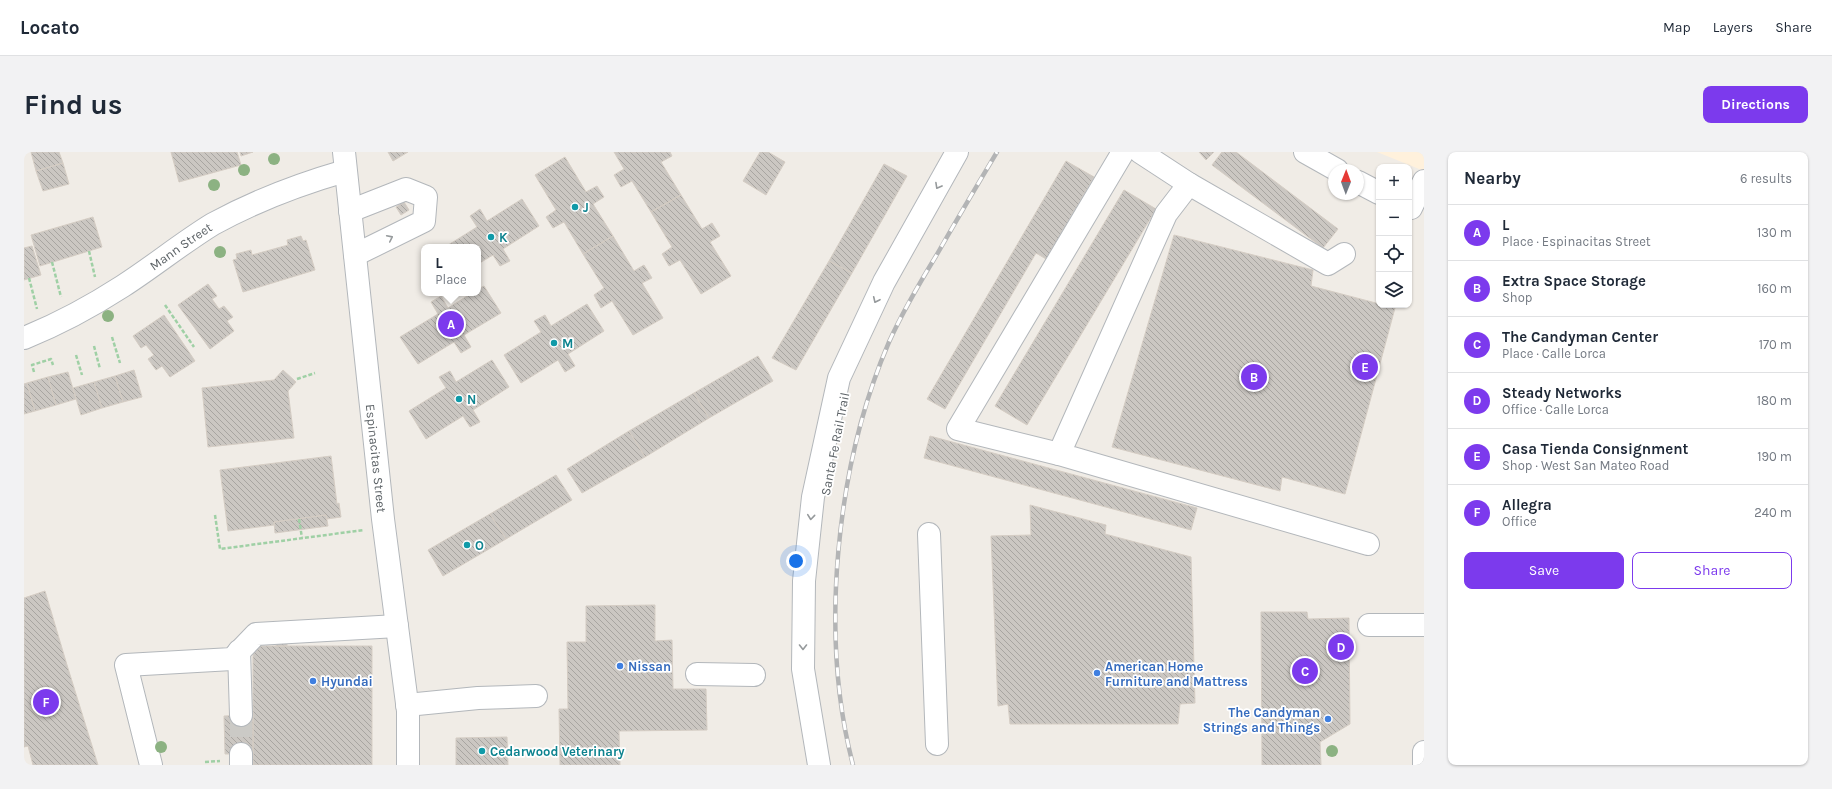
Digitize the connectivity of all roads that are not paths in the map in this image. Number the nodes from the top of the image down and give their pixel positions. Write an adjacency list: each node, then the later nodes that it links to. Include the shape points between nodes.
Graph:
1 (957, 152): 32 (street, one-way to 32, via 884,282 839,378 813,497 804,581 803,668)
2 (1123, 152): 16 (street, via 958,429)
3 (1140, 152): 8 (street)
4 (1305, 152): 6 (street)
5 (344, 161): 12 (street, Espinacitas Street); 15 (street, Mann Street, via 220,220 101,300 57,324)
6 (1328, 165)
7 (1424, 181): 11 (street)
8 (1189, 184): 13 (street, via 1328,264); 16 (street, via 1166,214)
9 (1364, 185): 10 (street)
10 (1376, 192)
11 (1415, 210)
12 (350, 211): 14 (street, Espinacitas Street); 14 (street, one-way to 12, via 424,221 426,197 406,189)
13 (1344, 254)
14 (355, 255): 20 (street, Espinacitas Street)
15 (24, 338)
16 (1059, 454): 18 (street)
17 (929, 534): 28 (street)
18 (1368, 544)
19 (1424, 625): 21 (street)
20 (397, 626): 22 (street, via 256,634); 26 (street, Espinacitas Street)
21 (1369, 626)
22 (239, 651): 27 (street); 30 (street, via 232,659 126,665)
23 (697, 674): 24 (street)
24 (754, 675)
25 (536, 696): 26 (street)
26 (407, 704): 31 (street, Espinacitas Street)
27 (241, 716)
28 (937, 744)
29 (1424, 752): 33 (street)
30 (151, 765)
31 (408, 765)
32 (819, 765)
33 (1424, 765)

